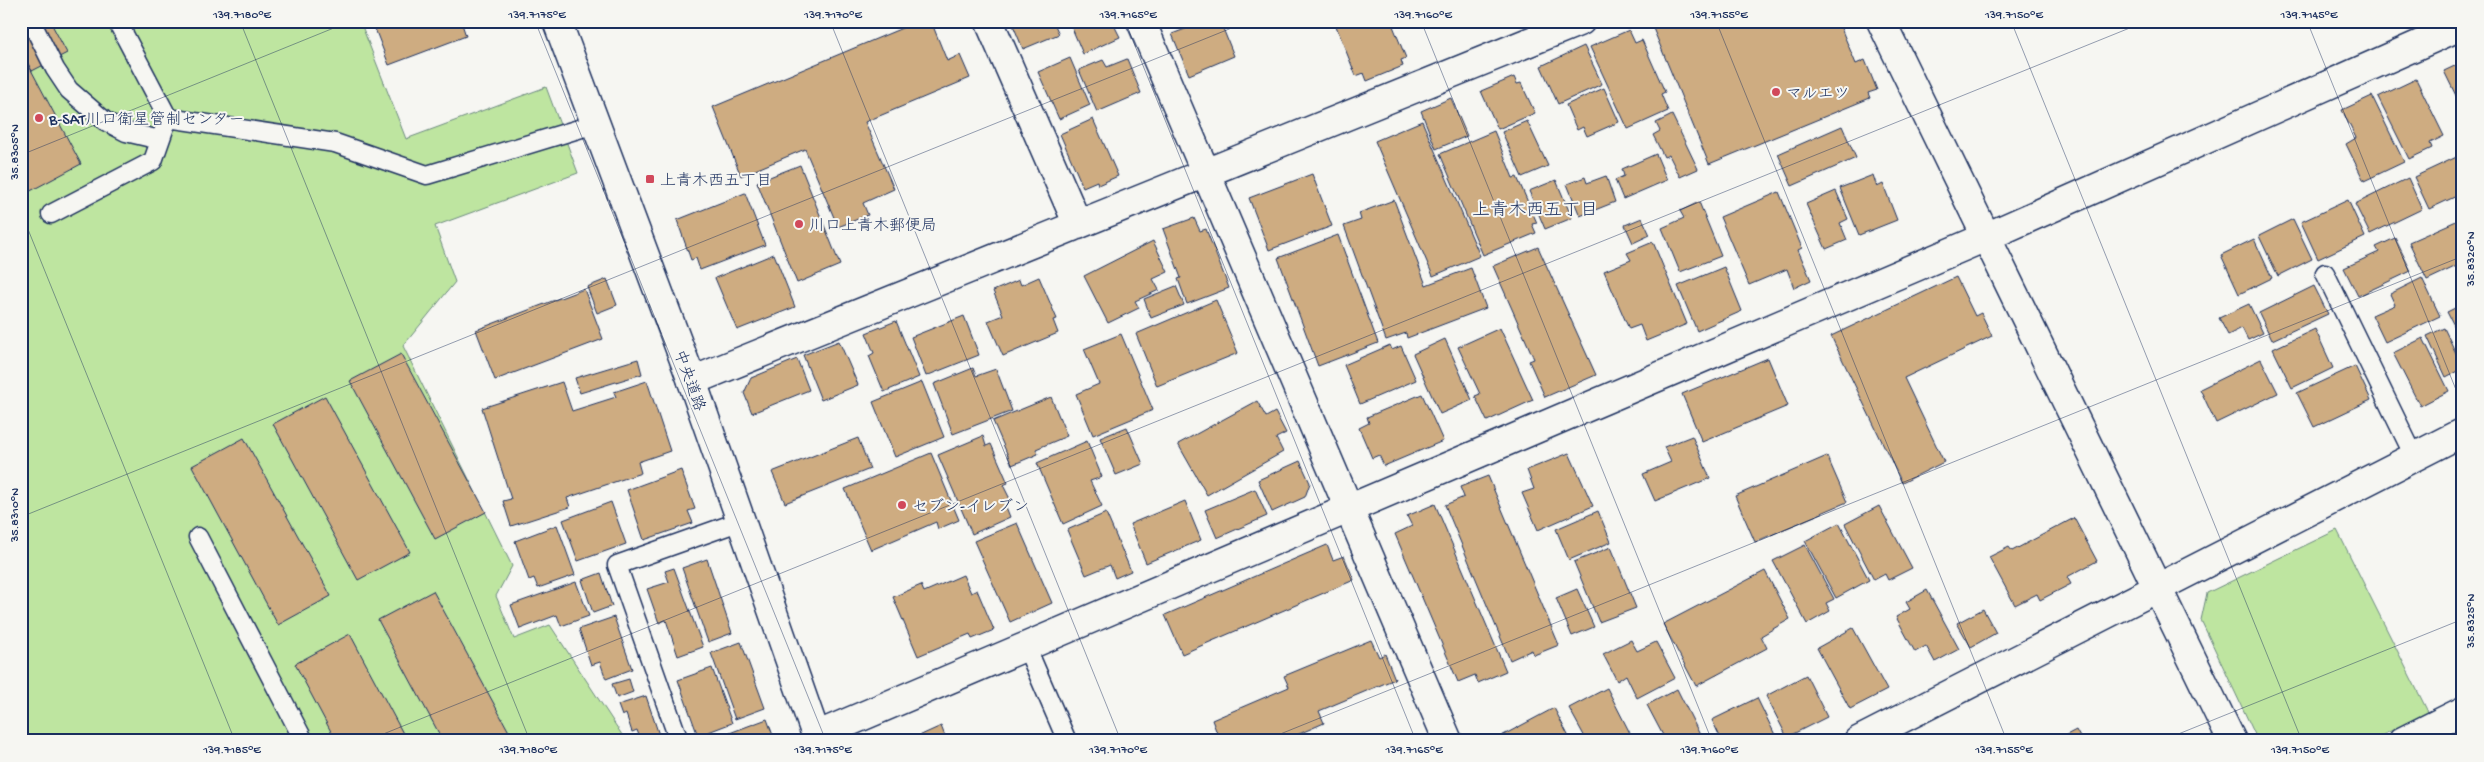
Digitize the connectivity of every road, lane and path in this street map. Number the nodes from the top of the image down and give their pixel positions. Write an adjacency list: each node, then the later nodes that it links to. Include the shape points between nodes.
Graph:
1 (31, 21): 11 (lane, via 55,69 70,90 105,122 126,132)
2 (117, 21): 9 (lane)
3 (557, 21): 10 (street, 中央道路)
4 (989, 21): 14 (street)
5 (1141, 21): 12 (street)
6 (1581, 21): 12 (street)
7 (1881, 21): 15 (street)
8 (2463, 25): 15 (street)
9 (168, 118): 10 (lane, via 335,143 427,175); 11 (lane)
10 (595, 124): 17 (street, 中央道路)
11 (160, 140): 13 (lane, via 154,161)
12 (1206, 173): 14 (street); 20 (street)
13 (51, 214)
14 (1078, 225): 17 (street)
15 (1986, 237): 20 (street); 23 (street)
16 (2325, 273): 19 (lane)
17 (692, 381): 21 (street, 中央道路)
18 (2463, 432): 19 (street)
19 (2414, 456): 23 (street)
20 (1350, 509): 24 (street); 30 (street)
21 (741, 521): 26 (street, 中央道路); 28 (lane, via 616,566)
22 (198, 537): 27 (lane)
23 (2156, 588): 31 (street); 32 (street)
24 (1026, 646): 26 (street); 29 (lane)
25 (2463, 711): 33 (street)
26 (817, 738)
27 (304, 741)
28 (679, 741)
29 (1067, 741)
30 (1448, 741)
31 (1858, 741)
32 (2232, 741)
33 (2403, 741)

